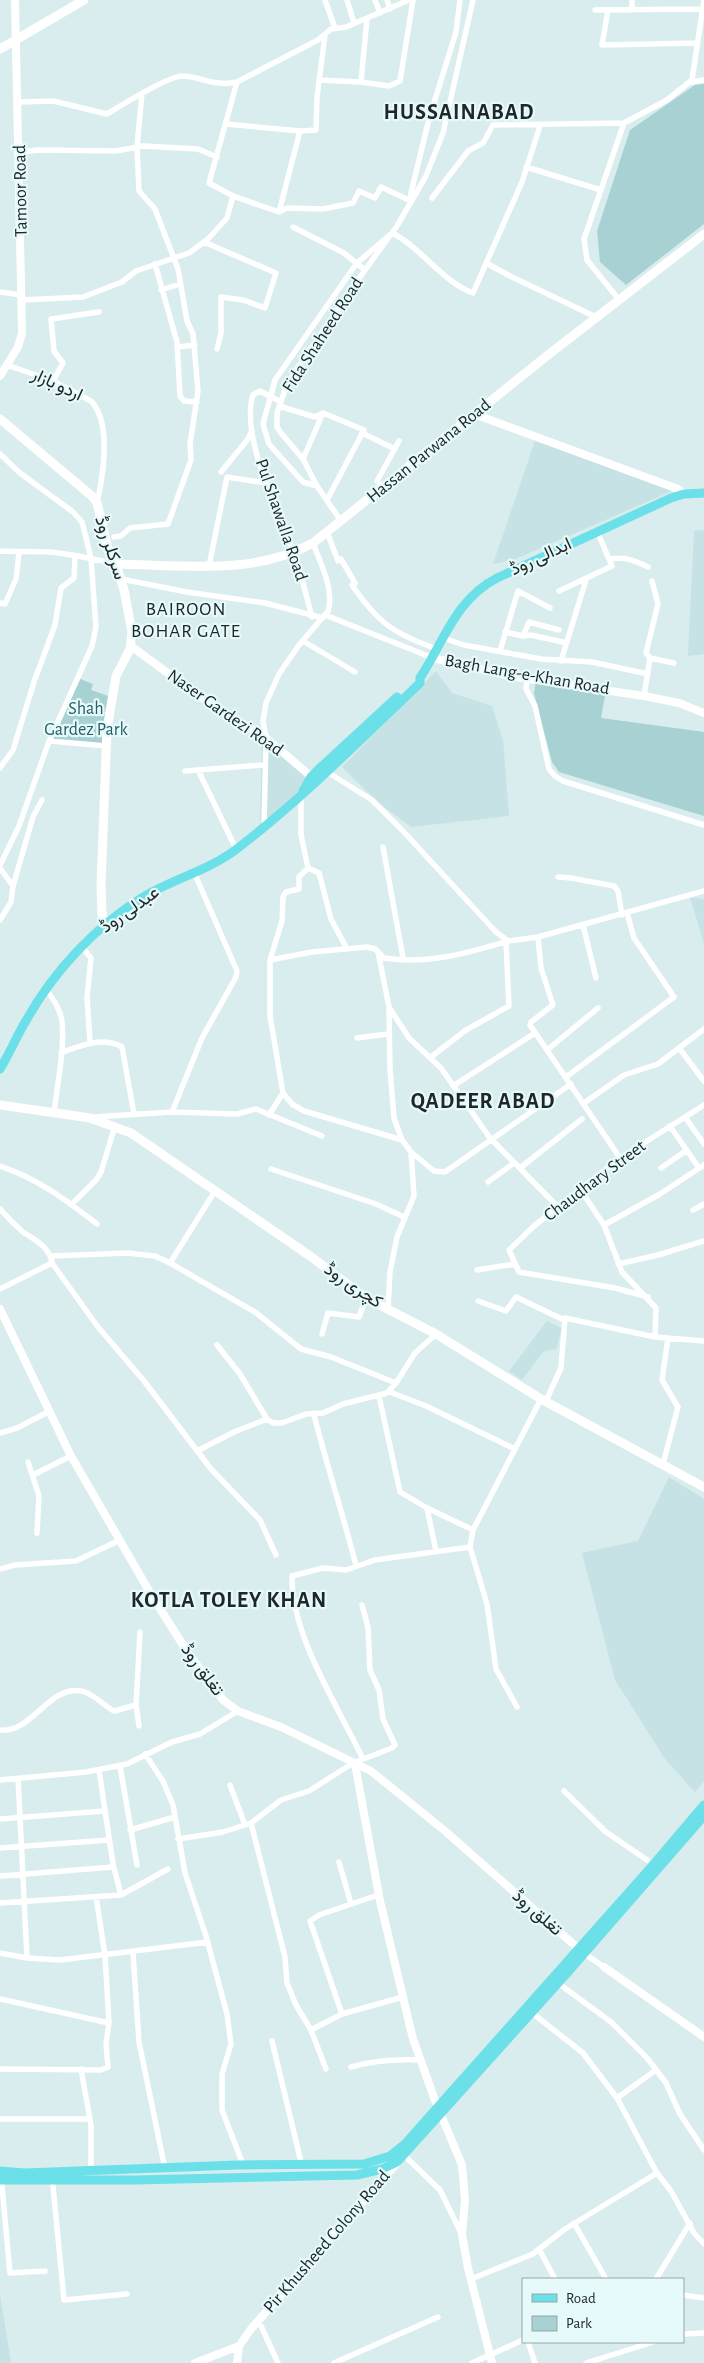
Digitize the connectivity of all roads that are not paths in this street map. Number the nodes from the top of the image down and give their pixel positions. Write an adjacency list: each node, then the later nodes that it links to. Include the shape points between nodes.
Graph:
1 (15, 0): 23 (street, Tamoor Road)
2 (84, 0): 23 (main road)
3 (325, 0): 21 (street)
4 (346, 0): 19 (street)
5 (375, 0): 17 (street)
6 (387, 0): 12 (street)
7 (411, 0): 12 (street); 29 (street, via 400,81 389,86)
8 (460, 0): 44 (street, via 456,32 429,119)
9 (473, 0): 44 (street, Fida Shaheed Road, via 443,133 426,176)
10 (632, 0): 16 (street)
11 (704, 1): 13 (street)
12 (390, 9): 17 (street)
13 (703, 9): 16 (street); 20 (street)
14 (595, 10): 15 (street)
15 (608, 10): 16 (street); 24 (street, via 602,45)
16 (632, 10)
17 (380, 13): 18 (street)
18 (367, 18): 19 (street); 29 (street)
19 (354, 23): 21 (street)
20 (701, 27): 24 (street)
21 (335, 28): 22 (street)
22 (325, 35): 26 (street); 28 (street)
23 (16, 39): 25 (main road); 32 (street, Tamoor Road)
24 (697, 43): 30 (street)
25 (0, 49)
26 (319, 80): 29 (street); 36 (street, via 316,130)
27 (704, 80): 30 (street)
28 (237, 82): 31 (street, via 225,85 182,76); 34 (street)
29 (360, 82)
30 (691, 82): 33 (street, via 667,100)
31 (142, 93): 32 (street, via 107,114 53,101); 37 (street)
32 (19, 102): 38 (street, Tamoor Road)
33 (624, 123): 35 (street); 41 (street)
34 (226, 124): 36 (street); 39 (street)
35 (540, 126): 40 (street); 43 (street, via 493,125 483,143 468,151)
36 (300, 131): 45 (street)
37 (137, 147): 38 (street, via 116,151); 39 (street, via 198,149); 50 (street, via 139,191 155,210)
38 (20, 152): 58 (street, Tamoor Road)
39 (217, 157): 42 (street, via 209,183)
40 (526, 167): 41 (street); 52 (street)
41 (600, 190): 59 (street, via 584,239 587,260)
42 (233, 196): 45 (street); 49 (street, via 227,218)
43 (432, 198)
44 (411, 201): 45 (street, via 381,187 375,198 359,191 353,202 333,208 286,208); 47 (street, Fida Shaheed Road)
45 (279, 212)
46 (294, 227): 51 (street)
47 (392, 233): 51 (street); 52 (street, via 408,241 460,288 473,293); 54 (street, Fida Shaheed Road)
48 (704, 234): 59 (main road, Hassan Parwana Road)
49 (204, 242): 50 (street, via 189,253); 64 (street, via 276,273 265,308 221,297 221,333)
50 (173, 258): 53 (street); 55 (street)
51 (357, 263): 54 (street); 68 (street, via 274,380)
52 (486, 263): 61 (street)
53 (155, 264): 56 (street); 58 (street, via 136,271 122,282 83,297)
54 (365, 270): 70 (street, Fida Shaheed Road, via 316,340)
55 (180, 284): 56 (street); 62 (street, via 186,321)
56 (161, 290): 63 (street)
57 (0, 292): 58 (street)
58 (22, 297): 65 (street, Tamoor Road, via 22,333)
59 (620, 300): 61 (main road, Hassan Parwana Road)
60 (100, 312): 67 (street, via 51,320 54,351 63,363)
61 (598, 318): 72 (main road, Hassan Parwana Road)
62 (195, 345): 63 (street); 69 (street)
63 (177, 347): 69 (street, via 180,396 184,401)
64 (217, 349)
65 (7, 365): 66 (street, Tamoor Road); 67 (street, اردو بازار)
66 (0, 376)
67 (53, 381): 87 (street, اردو بازار, via 91,400 101,418 102,480)
68 (270, 396): 70 (street); 74 (street, Pul Shawalla Road, via 260,391 253,394); 82 (street, via 263,424 269,444 303,482)
69 (197, 402): 91 (street, via 190,444 191,460 168,524 130,528 122,536)
70 (280, 404): 71 (street, via 315,417); 79 (street, Fida Shaheed Road, via 277,427)
71 (323, 413): 75 (street, via 364,430); 79 (street)
72 (474, 414): 83 (main road, Hassan Parwana Road); 85 (street, via 678,489)
73 (0, 419): 87 (main road, سرکلر روڈ, via 88,492)
74 (252, 430): 80 (street); 81 (street, Pul Shawalla Road)
75 (362, 434): 77 (street); 86 (street)
76 (399, 441): 77 (street)
77 (395, 449): 83 (street, via 377,481)
78 (0, 454): 97 (street, via 82,522)
79 (303, 459): 82 (street, Fida Shaheed Road)
80 (221, 472)
81 (266, 483): 95 (street, Pul Shawalla Road); 100 (street, via 227,477)
82 (317, 486): 86 (street, Fida Shaheed Road)
83 (383, 489): 88 (main road, Hassan Parwana Road)
84 (704, 493): 85 (main road, ابدالی روڈ)
85 (684, 494): 89 (main road, ابدالی روڈ)
86 (327, 500): 88 (street, Fida Shaheed Road)
87 (96, 503): 99 (main road, سرکلر روڈ, via 108,554)
88 (341, 521): 90 (main road, Hassan Parwana Road)
89 (597, 531): 98 (street); 113 (main road, ابدالی روڈ, via 487,583 462,605)
90 (327, 532): 92 (main road, Hassan Parwana Road); 117 (street, via 338,561 341,559 355,583 352,585 373,614 411,640)
91 (114, 536)
92 (313, 543): 95 (main road, Hassan Parwana Road); 109 (street, via 330,599)
93 (0, 550): 94 (street)
94 (19, 553): 96 (street, via 49,552); 106 (street, via 12,589 5,604)
95 (294, 553): 100 (main road, Hassan Parwana Road, via 253,564); 108 (street, Pul Shawalla Road)
96 (75, 556): 97 (street); 133 (street, via 74,578 61,588 55,625 13,750)
97 (91, 558): 99 (street); 130 (street, via 96,628 92,646)
98 (610, 559): 101 (street, via 630,559); 103 (street, via 611,567)
99 (116, 564): 100 (main road, Hassan Parwana Road); 102 (main road, سرکلر روڈ)
100 (209, 566)
101 (648, 567)
102 (121, 579): 108 (street, Bagh Lang-e-Khan Road, via 265,603); 116 (main road, سرکلر روڈ, via 130,617)
103 (586, 580): 105 (street); 115 (street)
104 (652, 581): 120 (street, via 658,601 646,654)
105 (559, 591)
106 (0, 603)
107 (550, 608): 111 (street, via 518,591)
108 (312, 617): 109 (street, Bagh Lang-e-Khan Road)
109 (324, 617): 114 (street); 119 (street, Bagh Lang-e-Khan Road)
110 (559, 630): 112 (street, via 529,622)
111 (505, 632): 112 (street); 118 (street)
112 (523, 636): 115 (street)
113 (443, 638): 117 (main road, ابدالی روڈ); 118 (street)
114 (303, 641): 123 (street); 129 (street, via 271,688 263,721)
115 (567, 643): 121 (street)
116 (131, 646): 129 (street, Naser Gardezi Road, via 196,694); 131 (main road, سرکلر روڈ, via 116,676)
117 (437, 649): 119 (main road, ابدالی روڈ)
118 (500, 651): 121 (street)
119 (433, 658): 125 (main road, ابدالی روڈ); 126 (street, Bagh Lang-e-Khan Road)
120 (650, 658): 122 (street); 124 (street)
121 (561, 661): 124 (street, via 592,662)
122 (674, 663)
123 (356, 672)
124 (648, 674): 127 (street)
125 (420, 678): 135 (main road, عبدلی روڈ)
126 (527, 679): 127 (street, Bagh Lang-e-Khan Road); 140 (street, via 526,689 535,706 549,769 555,776)
127 (644, 696): 128 (street, Bagh Lang-e-Khan Road, via 679,703)
128 (704, 713)
129 (266, 738): 132 (street); 137 (street, Naser Gardezi Road)
130 (50, 741): 131 (street); 144 (street)
131 (106, 746): 152 (main road, سرکلر روڈ, via 101,886 102,915)
132 (264, 766): 134 (street); 141 (street)
133 (0, 768)
134 (198, 770): 136 (street); 143 (street)
135 (324, 770): 137 (main road, عبدلی روڈ); 155 (street, via 372,800)
136 (186, 771)
137 (314, 780): 138 (main road, عبدلی روڈ)
138 (301, 794): 141 (main road, عبدلی روڈ); 145 (street, via 301,835)
139 (42, 800): 148 (street, via 33,817)
140 (704, 825)
141 (264, 826): 143 (main road, عبدلی روڈ)
142 (383, 847): 159 (street)
143 (236, 849): 146 (main road, عبدلی روڈ)
144 (0, 866): 148 (street)
145 (308, 868): 157 (street, via 319,873 331,918); 160 (street, via 299,877 298,888 284,895 282,921)
146 (194, 872): 152 (main road, عبدلی روڈ, via 144,896); 183 (street, via 237,971 202,1038)
147 (558, 877): 150 (street, via 614,886)
148 (13, 886): 151 (street, via 11,902)
149 (704, 891): 150 (street)
150 (625, 914): 153 (street); 175 (street, via 634,938 674,997)
151 (0, 920)
152 (107, 924): 156 (main road, عبدلی روڈ)
153 (583, 925): 154 (street); 161 (street)
154 (538, 938): 155 (street); 166 (street, via 542,968 553,1005 531,1022)
155 (507, 941): 159 (street, via 442,958); 173 (street, via 509,1006 466,1030)
156 (82, 947): 162 (main road, عبدلی روڈ); 169 (street, via 91,958 87,998)
157 (346, 949): 158 (street, via 368,947); 160 (street)
158 (378, 952): 159 (street, via 384,958); 163 (street)
159 (403, 958)
160 (270, 960): 179 (street, via 270,1016)
161 (596, 978)
162 (46, 990): 172 (street, via 56,1003 62,1020); 174 (main road, عبدلی روڈ)
163 (389, 1007): 167 (street); 173 (street, via 410,1038)
164 (598, 1008): 171 (street)
165 (704, 1029): 170 (street)
166 (535, 1033): 171 (street); 178 (street)
167 (388, 1034): 168 (street); 194 (street, via 394,1118)
168 (357, 1038)
169 (90, 1042): 172 (street); 185 (street, via 122,1047)
170 (679, 1048): 176 (street); 180 (street, via 654,1067 624,1075)
171 (547, 1050): 175 (street)
172 (61, 1053): 184 (street)
173 (430, 1057): 178 (street)
174 (0, 1069)
175 (566, 1077): 177 (street)
176 (704, 1081)
177 (571, 1084): 180 (street); 193 (street)
178 (452, 1086): 193 (street)
179 (284, 1093): 186 (street); 194 (street, via 292,1104 304,1111)
180 (584, 1103): 198 (street)
181 (704, 1105): 188 (street, Chaudhary Street)
182 (0, 1106): 184 (main road, کچری روڈ)
183 (172, 1112): 185 (street); 186 (street, via 237,1114 252,1109)
184 (54, 1114): 187 (main road, کچری روڈ)
185 (134, 1114): 187 (street)
186 (268, 1114): 192 (street)
187 (90, 1118): 190 (main road, کچری روڈ)
188 (685, 1118): 191 (street, Chaudhary Street); 195 (street)
189 (582, 1119): 202 (street)
190 (115, 1126): 207 (main road, کچری روڈ, via 131,1133); 208 (street, via 101,1172)
191 (670, 1126): 196 (street); 198 (street, Chaudhary Street)
192 (322, 1136)
193 (490, 1138): 197 (street, via 441,1173); 199 (street)
194 (402, 1140): 197 (street)
195 (704, 1144)
196 (687, 1150): 201 (street); 203 (street)
197 (411, 1152): 213 (street, via 414,1196)
198 (620, 1158): 206 (street, Chaudhary Street)
199 (514, 1163): 202 (street); 205 (street)
200 (0, 1166): 208 (street, via 30,1178)
201 (702, 1167): 215 (street)
202 (520, 1168): 210 (street)
203 (661, 1168)
204 (271, 1169): 213 (street, via 376,1204)
205 (488, 1182)
206 (580, 1189): 210 (street, Chaudhary Street); 215 (street)
207 (215, 1191): 218 (street); 223 (main road, کچری روڈ)
208 (72, 1204): 214 (street)
209 (704, 1204): 212 (street)
210 (558, 1207): 219 (street, Chaudhary Street, via 510,1248)
211 (0, 1209): 217 (street, via 40,1242)
212 (693, 1210)
213 (404, 1217): 227 (street, via 390,1272)
214 (97, 1224)
215 (604, 1225): 220 (street)
216 (704, 1241): 220 (street)
217 (51, 1260): 218 (street, via 142,1254); 222 (street); 244 (street, via 98,1328 144,1381)
218 (170, 1263): 235 (street, via 254,1312 301,1348)
219 (515, 1264): 221 (street); 224 (street, Chaudhary Street, via 518,1271 615,1288)
220 (618, 1264): 224 (street)
221 (478, 1270)
222 (0, 1290)
223 (366, 1298): 227 (main road, کچری روڈ); 229 (street, via 359,1317 328,1313)
224 (648, 1298): 231 (street, via 656,1308)
225 (478, 1301): 228 (street, via 506,1311 516,1297)
226 (0, 1309): 239 (street, تغلق روڈ)
227 (388, 1309): 230 (main road, کچری روڈ)
228 (564, 1320): 231 (street, via 569,1318); 238 (street, via 561,1368)
229 (322, 1334)
230 (436, 1334): 235 (street, via 414,1353); 238 (main road, کچری روڈ)
231 (655, 1337): 232 (street)
232 (668, 1338): 233 (street); 247 (street, via 662,1380 678,1407)
233 (704, 1342)
234 (217, 1345): 241 (street, via 240,1374)
235 (396, 1383): 236 (street)
236 (390, 1392): 237 (street); 243 (street)
237 (379, 1396): 240 (street); 250 (street, via 400,1492)
238 (544, 1400): 243 (street); 247 (main road, کچری روڈ)
239 (48, 1412): 242 (street); 245 (street, تغلق روڈ)
240 (314, 1415): 241 (street, via 306,1414 282,1423); 257 (street)
241 (267, 1419): 244 (street)
242 (0, 1433)
243 (516, 1448): 251 (street)
244 (197, 1452): 256 (street, via 260,1520)
245 (71, 1456): 248 (street); 253 (street, تغلق روڈ)
246 (28, 1462): 248 (street)
247 (663, 1464): 249 (main road, کچری روڈ)
248 (33, 1475): 252 (street, via 39,1496)
249 (704, 1487)
250 (427, 1508): 251 (street); 255 (street)
251 (474, 1530): 254 (street)
252 (37, 1533)
253 (120, 1540): 258 (street, via 76,1561); 263 (street, تغلق روڈ, via 207,1680 223,1700)
254 (470, 1547): 255 (street); 262 (street, via 487,1604 496,1669)
255 (436, 1551): 257 (street)
256 (276, 1555)
257 (356, 1565): 267 (street, via 339,1571 319,1568 295,1574 292,1578 297,1612 310,1654)
258 (0, 1568)
259 (362, 1605): 267 (street, via 368,1627 370,1670 378,1690 383,1719 395,1745)
260 (140, 1632): 261 (street)
261 (136, 1705): 264 (street); 265 (street, via 114,1711 84,1692 66,1692 15,1729)
262 (517, 1707)
263 (238, 1711): 266 (street, via 200,1734); 268 (street, تغلق روڈ, via 282,1727)
264 (138, 1726)
265 (0, 1730)
266 (145, 1754): 269 (street); 279 (street, via 168,1792)
267 (363, 1759): 268 (street)
268 (354, 1764): 281 (street, via 309,1791 281,1800); 295 (street); 301 (street, تغلق روڈ, via 388,1783)
269 (120, 1766): 270 (street); 282 (street)
270 (99, 1770): 271 (street); 276 (street)
271 (18, 1778): 272 (street); 278 (street)
272 (0, 1780)
273 (230, 1785): 281 (street)
274 (564, 1791): 287 (street, via 606,1832)
275 (704, 1805): 331 (main road, via 518,2019 390,2156 364,2164)
276 (105, 1811): 278 (street); 284 (street)
277 (704, 1816): 326 (main road)
278 (20, 1817): 280 (street); 285 (street)
279 (175, 1817): 282 (street); 283 (street)
280 (0, 1819)
281 (248, 1824): 283 (street, via 222,1832); 313 (street, via 285,1957 287,1983)
282 (130, 1830): 289 (street)
283 (178, 1838): 300 (street, via 190,1892)
284 (109, 1840): 285 (street); 290 (street)
285 (21, 1847): 286 (street); 292 (street)
286 (0, 1848)
287 (647, 1860)
288 (339, 1862): 299 (street)
289 (137, 1864)
290 (113, 1867): 292 (street); 294 (street)
291 (168, 1869): 294 (street)
292 (23, 1874): 293 (street); 297 (street)
293 (0, 1876)
294 (121, 1895): 296 (street)
295 (378, 1895): 299 (street); 308 (street)
296 (96, 1897): 297 (street); 304 (street)
297 (24, 1902): 298 (street); 305 (street)
298 (0, 1903)
299 (351, 1904): 310 (street, via 310,1921)
300 (208, 1942): 303 (street); 327 (street, via 232,2035 222,2074 222,2110)
301 (579, 1949): 306 (street)
302 (0, 1953): 305 (street)
303 (133, 1953): 304 (street); 329 (street, via 139,2042)
304 (105, 1955): 305 (street, via 60,1960); 312 (street)
305 (27, 1958)
306 (604, 1967): 314 (street)
307 (562, 1986): 321 (street, via 611,2022)
308 (402, 1997): 310 (street); 316 (street)
309 (0, 1999): 312 (street)
310 (342, 2014): 313 (street)
311 (536, 2016): 322 (street, via 583,2053)
312 (109, 2023): 320 (street, via 106,2044 108,2067 105,2070)
313 (310, 2030): 319 (street)
314 (704, 2036)
315 (272, 2041): 328 (street)
316 (420, 2060): 317 (street, via 387,2059); 337 (street, via 462,2165 465,2200)
317 (351, 2068)
318 (0, 2069): 320 (street)
319 (326, 2069)
320 (81, 2070): 324 (street)
321 (656, 2070): 322 (street); 325 (street)
322 (617, 2098): 332 (street)
323 (0, 2119): 324 (street)
324 (90, 2119): 330 (street)
325 (704, 2150)
326 (406, 2158): 333 (main road, via 382,2169 357,2175); 337 (street, via 440,2190); 355 (street, Pir Khusheed Colony Road)
327 (242, 2162)
328 (301, 2162)
329 (164, 2164)
330 (91, 2166)
331 (0, 2171)
332 (657, 2174): 335 (street); 336 (street)
333 (1, 2183): 340 (street, via 10,2273)
334 (53, 2186): 345 (street, via 64,2300)
335 (574, 2223): 339 (street); 342 (street)
336 (690, 2223): 338 (street); 343 (street)
337 (462, 2235): 344 (street)
338 (704, 2244)
339 (539, 2248): 341 (street); 344 (street, via 520,2260)
340 (46, 2271)
341 (554, 2278)
342 (605, 2278)
343 (657, 2278)
344 (471, 2279): 356 (street)
345 (127, 2294)
346 (684, 2295): 347 (street)
347 (703, 2297)
348 (438, 2317): 360 (street)
349 (261, 2326): 359 (street)
350 (704, 2333): 351 (street)
351 (684, 2334)
352 (522, 2340): 356 (street)
353 (528, 2343): 363 (street)
354 (650, 2343): 364 (street)
355 (239, 2346): 357 (street); 358 (street)
356 (490, 2353): 361 (street); 362 (street)
357 (195, 2363)
358 (237, 2363)
359 (278, 2363)
360 (334, 2363)
361 (472, 2363)
362 (492, 2363)
363 (534, 2363)
364 (586, 2363)

